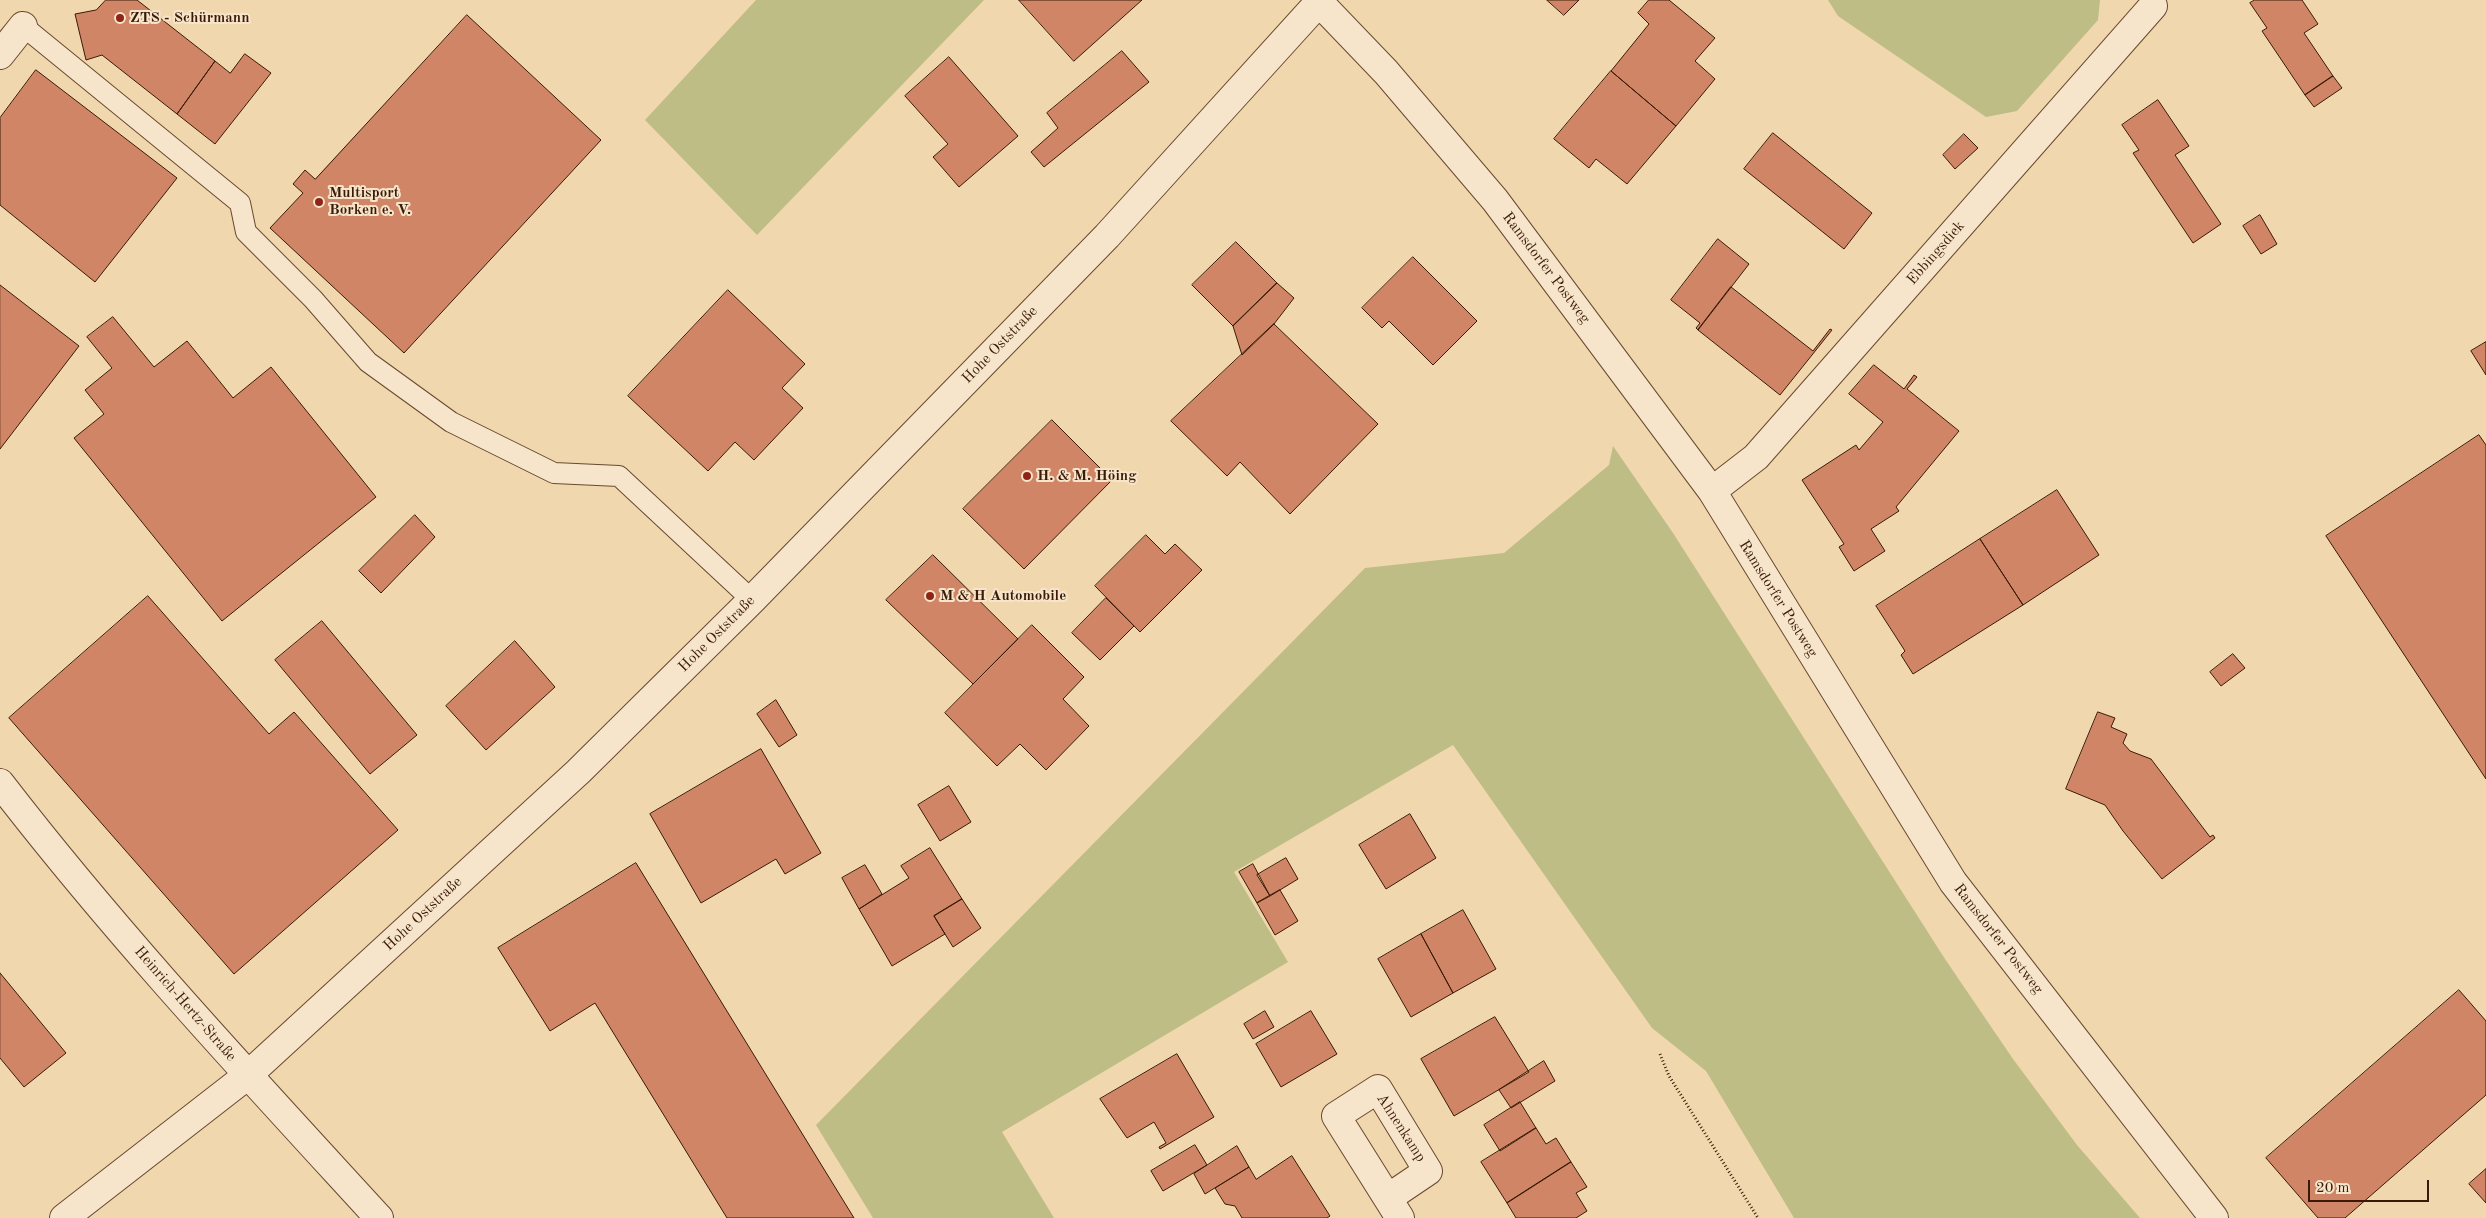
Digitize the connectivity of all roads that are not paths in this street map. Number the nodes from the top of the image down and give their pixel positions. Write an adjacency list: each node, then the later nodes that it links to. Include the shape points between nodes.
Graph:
1 (1319, 1): 5 (street, Ramsdorfer Postweg, via 1386,72 1495,200); 6 (street, Hohe Oststraße, via 1107,236)
2 (2153, 6): 5 (street, Ebbingsdiek, via 1756,457)
3 (23, 26): 4 (street); 6 (lane, via 240,203 246,232 313,299 368,362 451,422 554,473 619,476)
4 (0, 55)
5 (1712, 491): 11 (street, Ramsdorfer Postweg, via 1953,882)
6 (752, 600): 8 (street, Hohe Oststraße, via 578,772)
7 (0, 783): 8 (street, Heinrich-Hertz-Straße, via 60,861)
8 (248, 1075): 9 (street, Hohe Oststraße); 10 (street, Heinrich-Hertz-Straße)
9 (64, 1218)
10 (379, 1218)
11 (2214, 1218)

